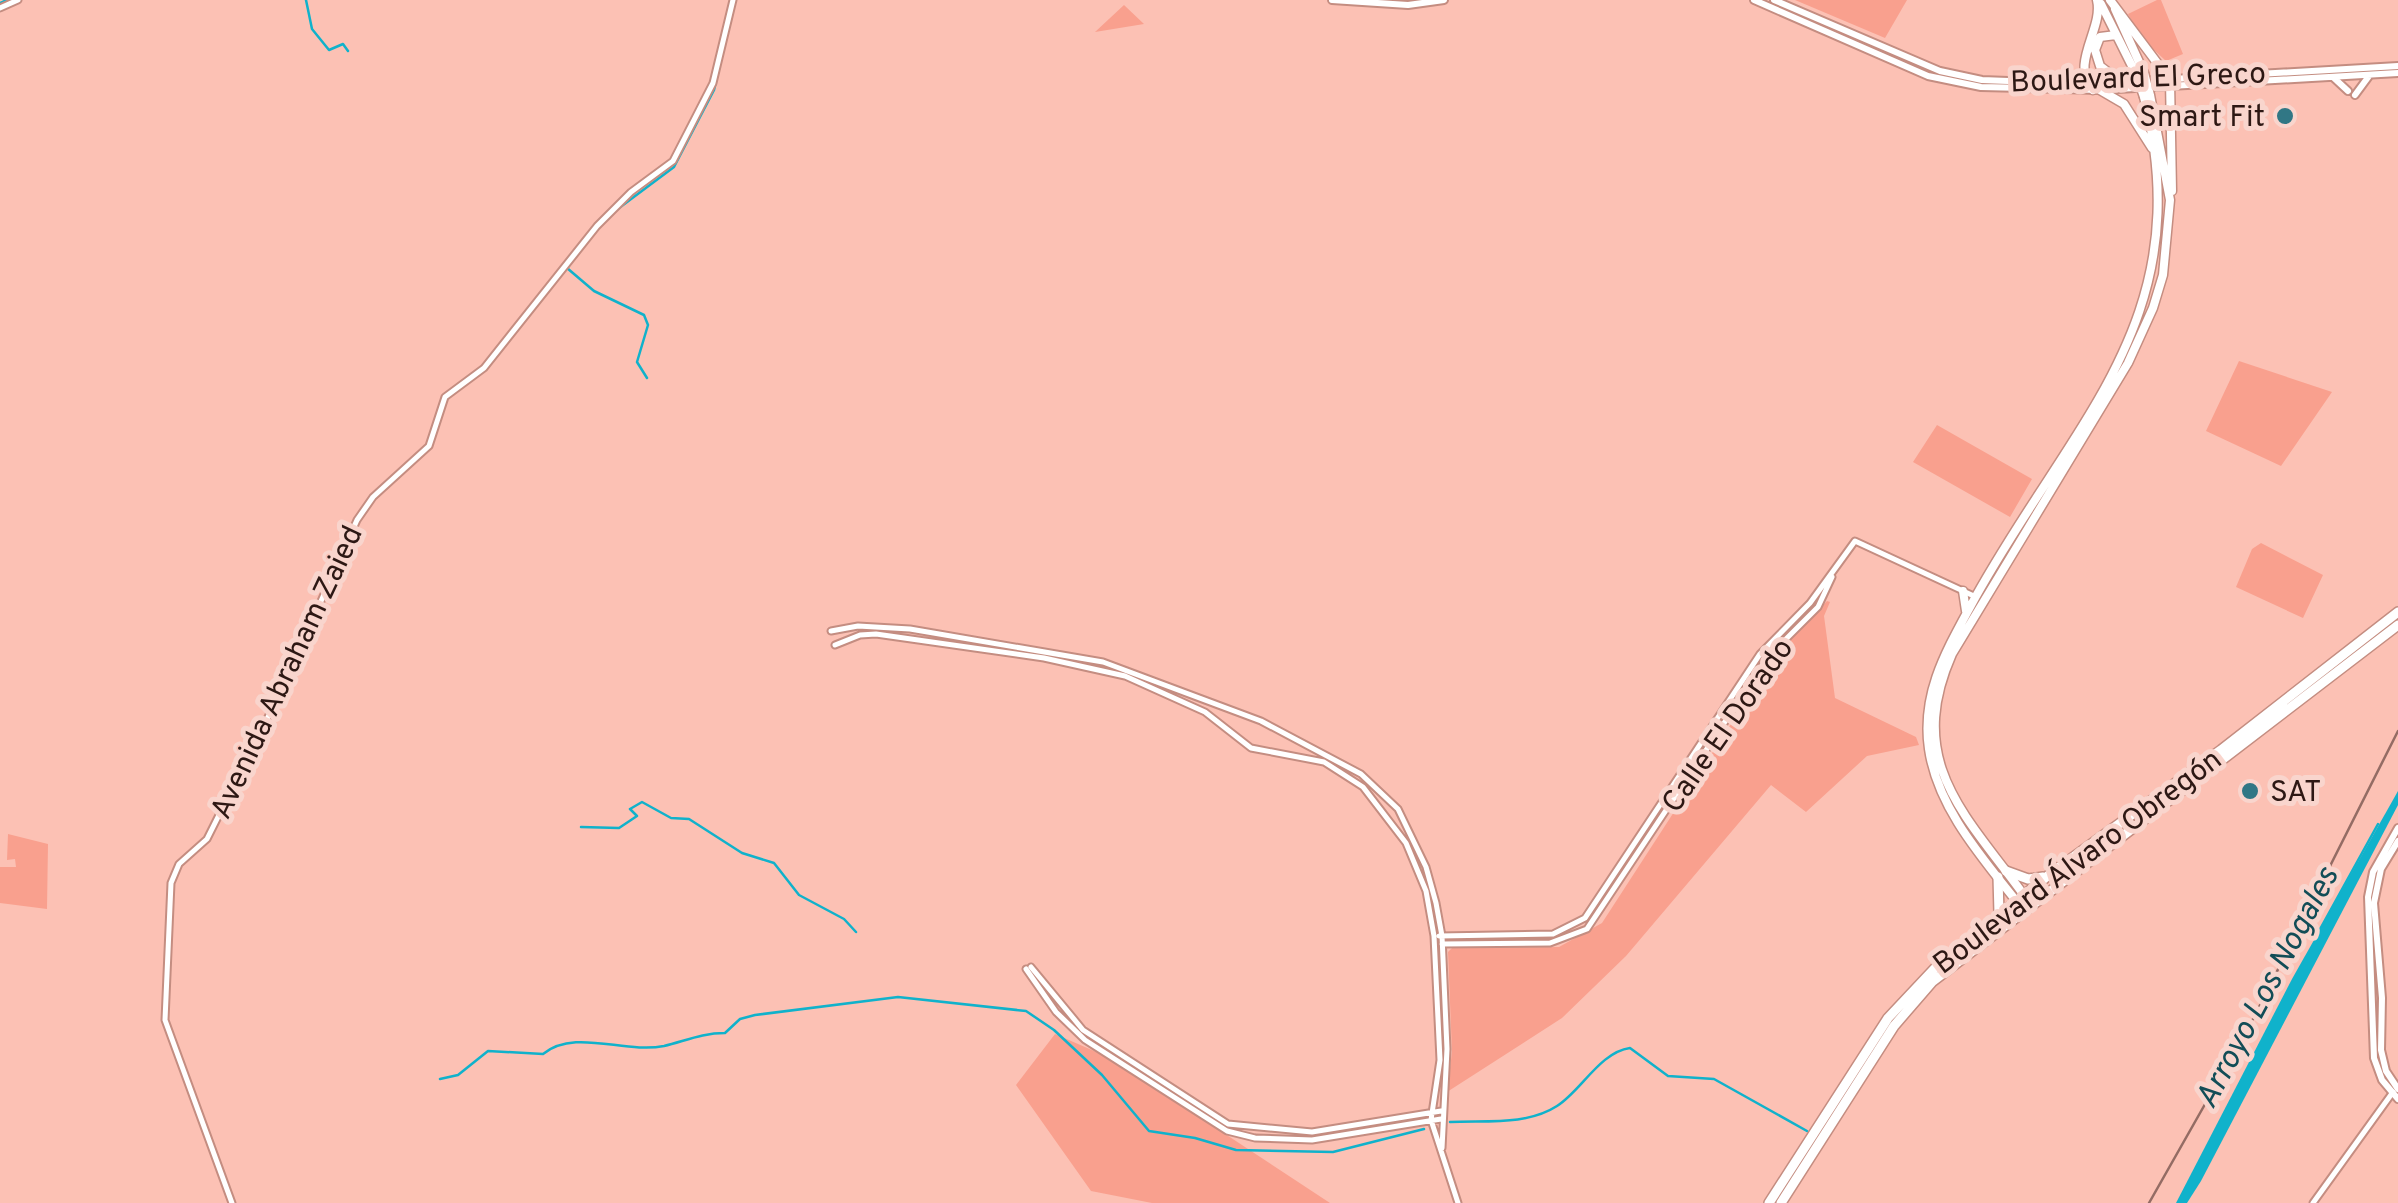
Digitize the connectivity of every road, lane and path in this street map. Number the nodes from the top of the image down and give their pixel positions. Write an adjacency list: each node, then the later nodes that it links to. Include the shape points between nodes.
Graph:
1 (18, 0): 9 (street)
2 (734, 0): 50 (street, Avenida Abraham Zaied, via 713,83 673,162 597,226 484,368 442,401 428,446 357,520 235,785 207,839 172,877 165,1020)
3 (1332, 0): 4 (main road)
4 (1444, 0)
5 (1754, 0): 10 (main road, Boulevard El Greco)
6 (1774, 0): 10 (main road, Boulevard El Greco)
7 (2098, 0): 11 (main road); 18 (main road, via 2100,18 2087,42)
8 (2110, 0): 13 (main road); 17 (main road)
9 (0, 8)
10 (1825, 26): 18 (main road, Boulevard El Greco, via 1952,74)
11 (2116, 35): 13 (main road); 16 (main road, via 2100,36 2094,50 2104,70)
12 (2398, 70): 14 (main road, Boulevard El Greco); 17 (main road, Boulevard El Greco)
13 (2140, 74): 19 (main road, bridge)
14 (2370, 75): 15 (main road, Boulevard El Greco); 15 (main road, via 2352,93)
15 (2332, 77): 17 (main road, Boulevard El Greco)
16 (2121, 82): 17 (main road, Boulevard El Greco); 18 (main road, Boulevard El Greco)
17 (2171, 84): 18 (main road, Boulevard El Greco); 21 (main road)
18 (2094, 88): 20 (main road, via 2124,104 2147,135)
19 (2147, 96): 20 (main road); 21 (main road)
20 (2158, 174): 24 (main road, via 2158,243 2138,322)
21 (2170, 200): 24 (main road, via 2162,275 2137,343)
22 (1832, 576): 23 (street, via 1856,541); 40 (street, Calle El Dorado, via 1769,642 1585,918 1553,934); 41 (street, Calle El Dorado, via 1818,607 1768,657 1587,928 1550,943)
23 (1963, 591): 24 (street); 26 (main road)
24 (1979, 599): 26 (main road); 35 (main road, via 1943,674 1934,737 1954,800)
25 (2398, 612): 31 (highway, Boulevard Álvaro Obregón)
26 (1966, 614): 35 (main road, via 1930,694 1929,750 1944,796)
27 (2398, 624): 30 (highway, Boulevard Álvaro Obregón)
28 (831, 631): 40 (street, via 910,629 1103,662 1261,721 1362,774 1398,809 1426,867)
29 (835, 645): 40 (street, via 876,634 1088,666 1194,706 1251,748 1305,756 1343,771 1376,800 1415,858)
30 (2260, 733): 31 (highway); 32 (highway, Boulevard Álvaro Obregón)
31 (2235, 739): 32 (highway); 36 (highway, Boulevard Álvaro Obregón)
32 (2218, 764): 38 (highway, Boulevard Álvaro Obregón)
33 (2398, 828): 44 (main road, via 2373,872 2368,897 2374,1058)
34 (2398, 841): 44 (main road, via 2377,880 2374,903 2380,1050)
35 (2002, 874): 36 (highway); 37 (main road); 39 (highway)
36 (2050, 874): 37 (highway, Boulevard Álvaro Obregón)
37 (2020, 898): 38 (main road); 39 (highway, Boulevard Álvaro Obregón)
38 (2027, 908): 53 (highway, Boulevard Álvaro Obregón, via 1916,997)
39 (1998, 914): 52 (highway, Boulevard Álvaro Obregón, via 1895,1010)
40 (1438, 936): 41 (street)
41 (1438, 944): 45 (street, via 1447,1049); 46 (street, via 1440,1060)
42 (1029, 968): 43 (street, via 1071,1028)
43 (1162, 1088): 46 (street, via 1228,1124 1266,1131 1321,1132); 48 (street, via 1215,1126 1255,1138 1321,1140)
44 (2396, 1092): 54 (street)
45 (1441, 1110): 46 (street); 47 (street)
46 (1432, 1112): 48 (street)
47 (1441, 1119): 48 (street); 49 (street)
48 (1431, 1120): 49 (street)
49 (1442, 1150): 51 (street)
50 (232, 1203)
51 (1458, 1203)
52 (1769, 1203)
53 (1781, 1203)
54 (2313, 1203)

